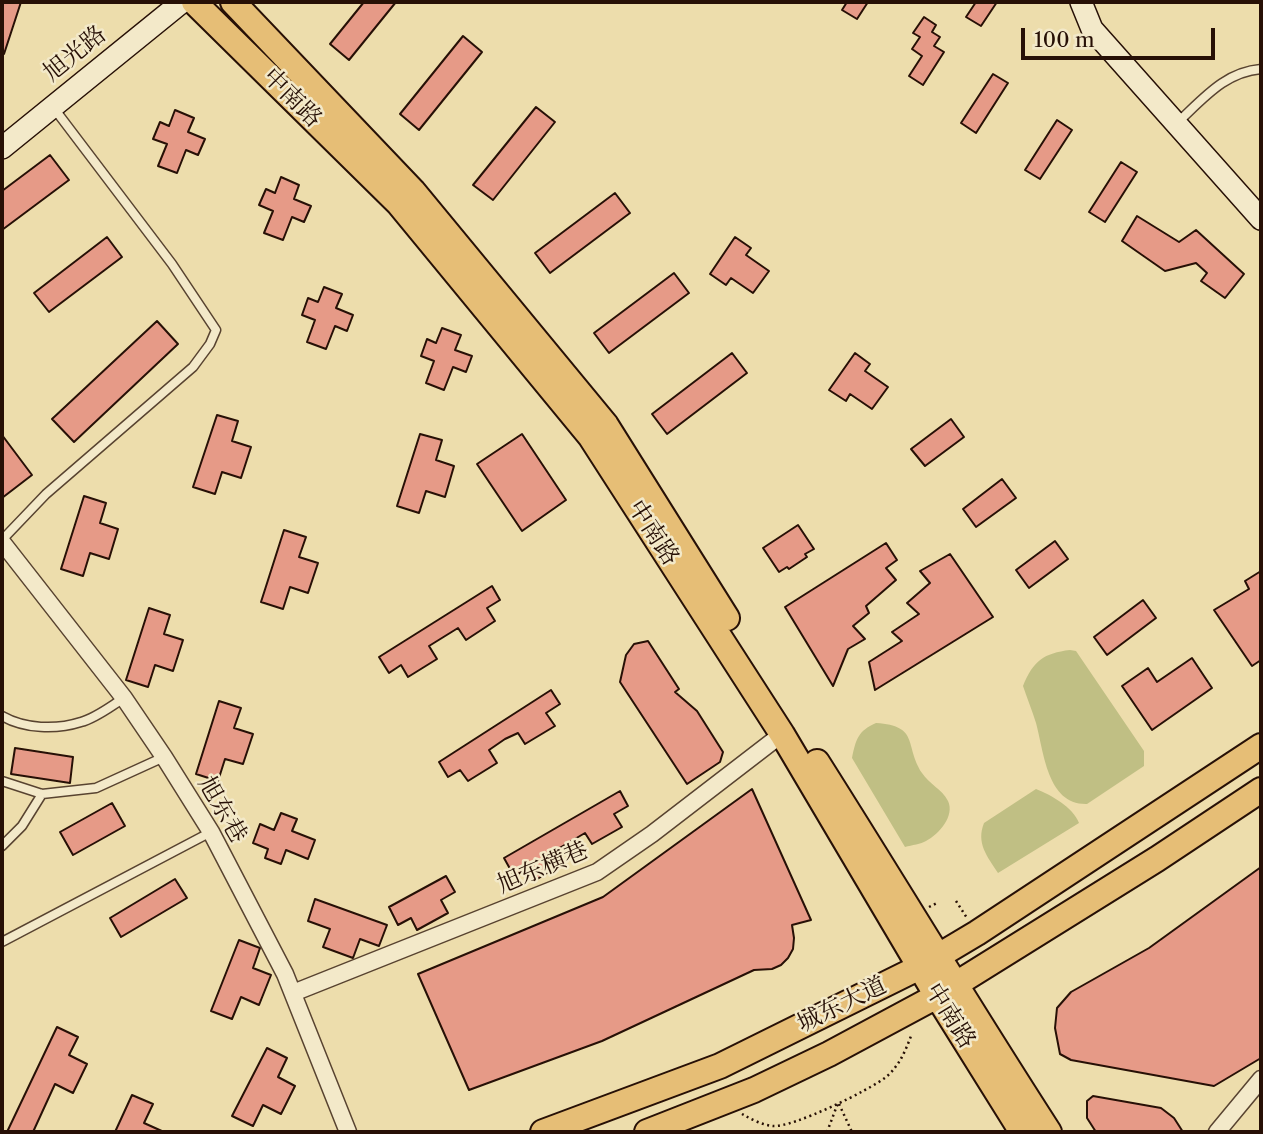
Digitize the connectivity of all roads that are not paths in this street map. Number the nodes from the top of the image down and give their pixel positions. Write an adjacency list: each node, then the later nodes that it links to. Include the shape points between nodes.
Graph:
1 (182, 2): 6 (street, 旭光路)
2 (194, 2): 13 (main road, 中南路, via 399,204 590,436)
3 (233, 2): 22 (main road, 中南路, via 413,191 606,425)
4 (1080, 2): 7 (street, via 1092,29)
5 (1261, 69): 7 (lane, via 1243,71 1216,88)
6 (52, 107): 8 (street, 旭光路); 10 (lane, via 172,264 216,330 193,367 46,494)
7 (1176, 124): 9 (street)
8 (2, 148)
9 (1261, 219)
10 (2, 541): 11 (street, 旭东巷)
11 (124, 698): 12 (lane, via 83,722 46,728); 15 (street, 旭东巷)
12 (2, 716)
13 (782, 734): 22 (main road, 中南路); 24 (street, 旭东横巷, via 597,872)
14 (1261, 746): 22 (main road, 城东大道)
15 (164, 757): 18 (lane, via 96,788); 19 (street, 旭东巷)
16 (2, 781): 18 (lane)
17 (1261, 790): 23 (main road, 城东大道)
18 (42, 794): 20 (lane, via 22,826)
19 (211, 832): 21 (lane); 24 (street, 旭东巷)
20 (2, 846)
21 (2, 942)
22 (928, 962): 23 (main road, 中南路); 27 (main road, 城东大道, via 720,1066)
23 (946, 991): 28 (main road, 城东大道, via 829,1054); 29 (main road, 中南路); 30 (main road, 中南路)
24 (293, 993): 26 (street, 旭东巷)
25 (1261, 1079): 31 (street)
26 (348, 1132)
27 (543, 1132)
28 (647, 1132)
29 (1022, 1132)
30 (1049, 1132)
31 (1217, 1132)

